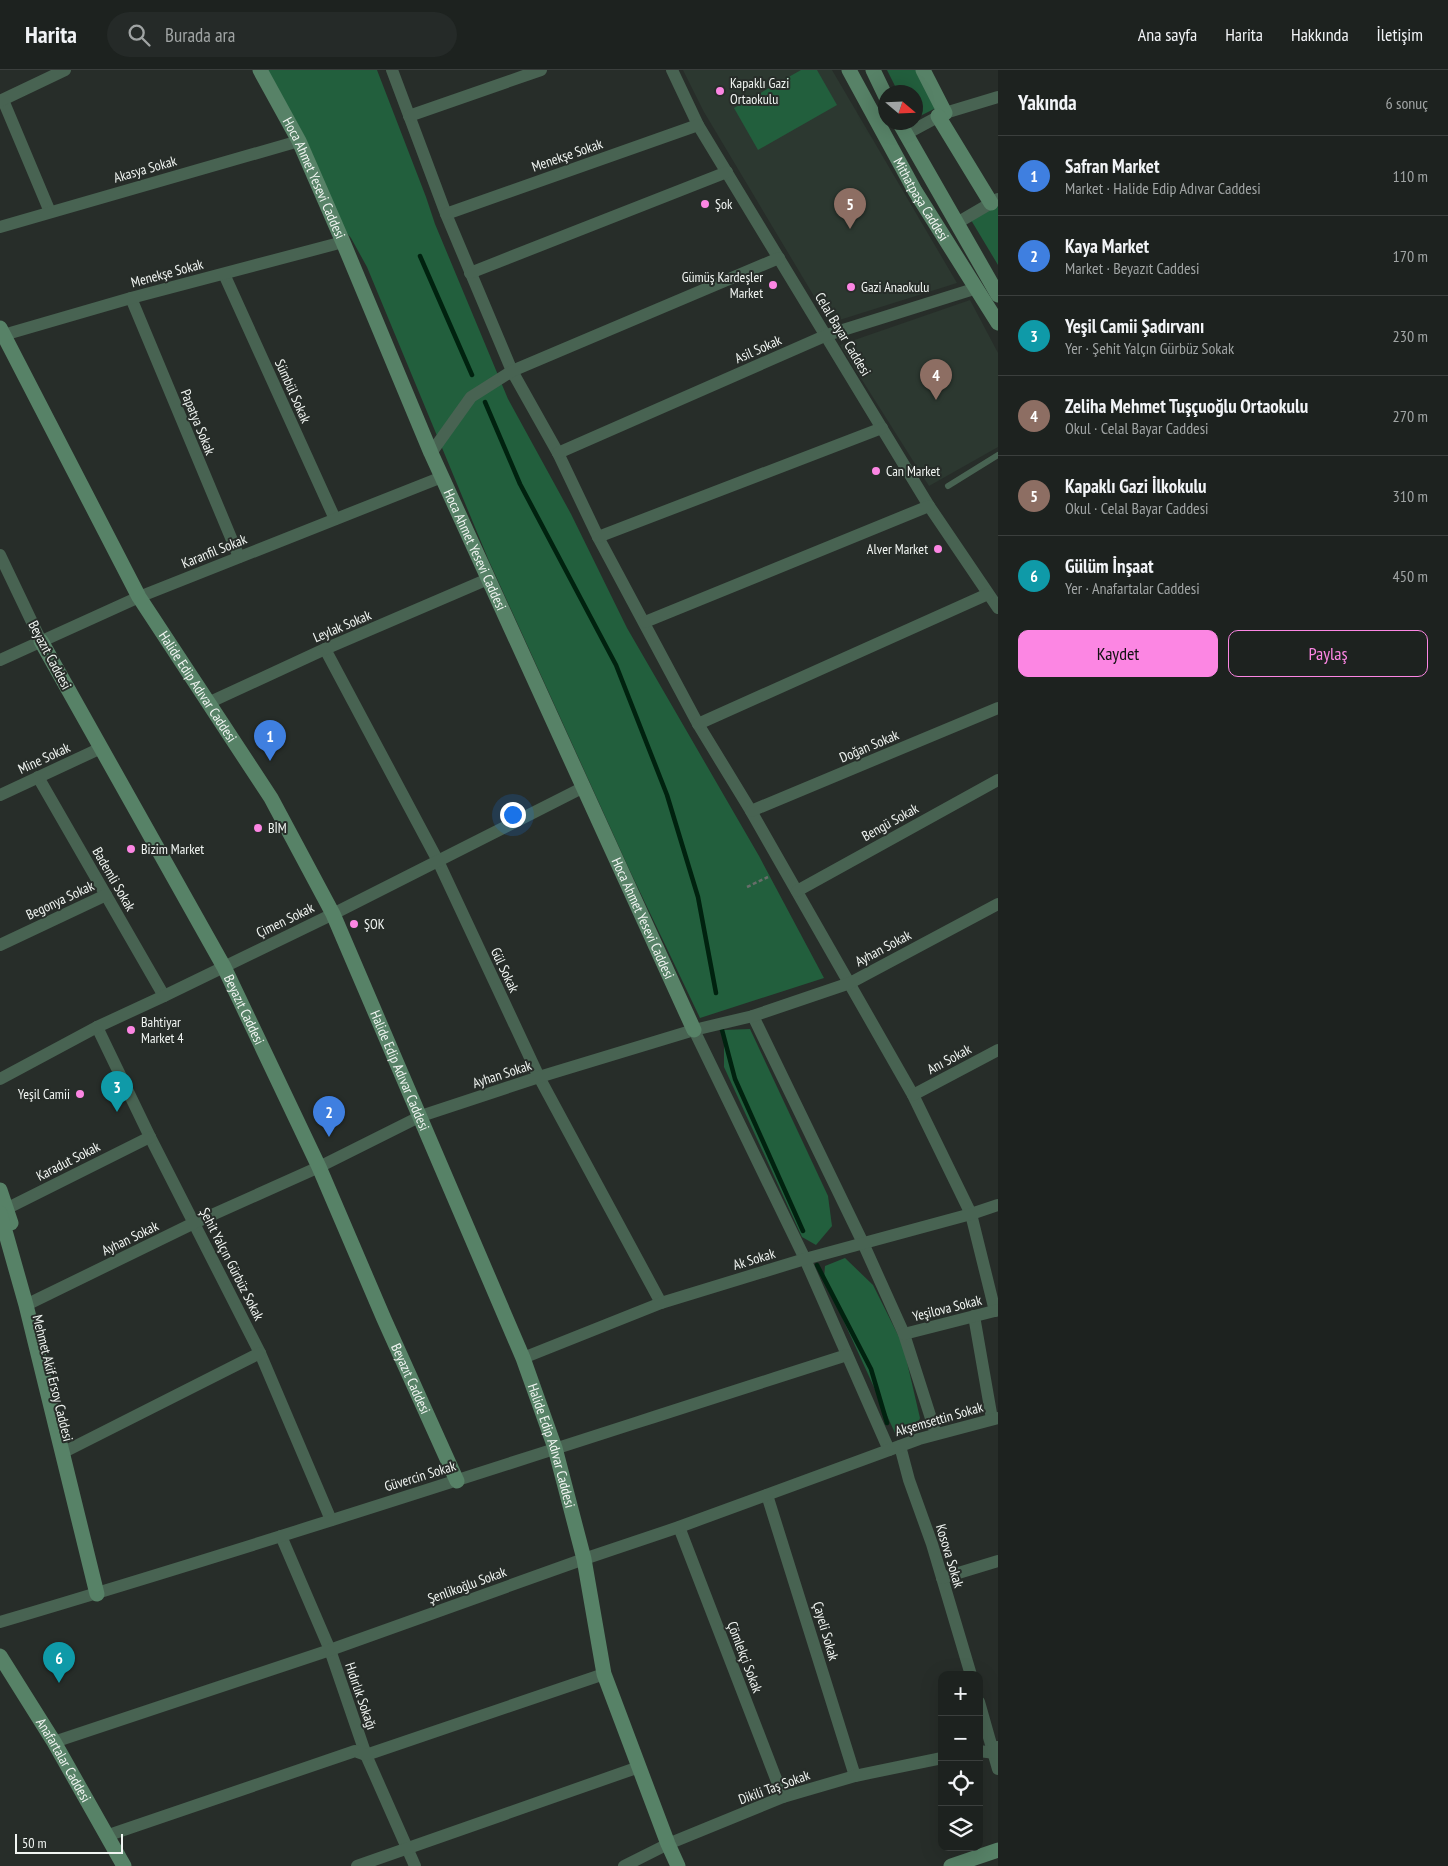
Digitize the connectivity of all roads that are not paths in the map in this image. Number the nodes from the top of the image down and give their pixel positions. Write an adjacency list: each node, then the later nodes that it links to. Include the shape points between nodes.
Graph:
1 (65, 70): 11 (street)
2 (260, 70): 17 (street, Hoca Ahmet Yesevi Caddesi)
3 (392, 70): 13 (street)
4 (541, 70): 13 (street)
5 (672, 70): 15 (street, Celal Bayar Caddesi)
6 (849, 70): 28 (street, Mithatpaşa Caddesi, via 916,191)
7 (873, 70): 9 (street)
8 (923, 70): 12 (street)
9 (880, 85)
10 (998, 97): 12 (street)
11 (2, 101): 20 (street)
12 (941, 114): 14 (street); 19 (street)
13 (410, 116): 21 (street)
14 (923, 121)
15 (698, 125): 18 (street, Celal Bayar Caddesi); 21 (street, Menekşe Sokak)
16 (904, 130): 22 (street, Mithatpaşa Caddesi)
17 (299, 141): 20 (street, Akasya Sokak); 24 (street, Hoca Ahmet Yesevi Caddesi)
18 (727, 172): 25 (street, Celal Bayar Caddesi); 26 (street)
19 (994, 201): 22 (street)
20 (50, 212): 23 (street, Akasya Sokak)
21 (446, 214): 26 (street)
22 (957, 222): 29 (street, Mithatpaşa Caddesi)
23 (0, 227)
24 (343, 242): 27 (street, Menekşe Sokak); 36 (street, Hoca Ahmet Yesevi Caddesi)
25 (779, 258): 33 (street, Celal Bayar Caddesi); 34 (street)
26 (470, 272): 34 (street)
27 (224, 274): 30 (street, Menekşe Sokak); 42 (street, Sümbül Sokak)
28 (977, 288): 31 (street, Mithatpaşa Caddesi); 33 (street, Asil Sokak)
29 (998, 295)
30 (131, 298): 32 (street, Menekşe Sokak); 45 (street, Papatya Sokak)
31 (998, 323)
32 (1, 332): 48 (street, Halide Edip Adıvar Caddesi)
33 (826, 335): 35 (street, Celal Bayar Caddesi); 37 (street, Asil Sokak)
34 (512, 371): 36 (street, via 471,396); 37 (street)
35 (882, 428): 41 (street, Celal Bayar Caddesi); 43 (street)
36 (431, 453): 39 (street, Hoca Ahmet Yesevi Caddesi)
37 (558, 453): 43 (street)
38 (998, 455): 40 (lane)
39 (442, 477): 42 (street, Karanfil Sokak); 46 (street, Hoca Ahmet Yesevi Caddesi)
40 (948, 486)
41 (929, 506): 47 (street, Celal Bayar Caddesi); 50 (street)
42 (335, 519): 45 (street, Karanfil Sokak)
43 (598, 537): 50 (street)
44 (0, 555): 51 (street, Beyazıt Caddesi)
45 (239, 558): 48 (street, Karanfil Sokak)
46 (488, 579): 52 (street, Leylak Sokak); 60 (street, Hoca Ahmet Yesevi Caddesi)
47 (988, 594): 49 (street, Celal Bayar Caddesi); 56 (street)
48 (139, 597): 51 (street, Karanfil Sokak); 54 (street, Halide Edip Adıvar Caddesi)
49 (998, 608)
50 (645, 622): 56 (street)
51 (41, 641): 53 (street, Karanfil Sokak); 57 (street, Beyazıt Caddesi)
52 (325, 649): 54 (street, Leylak Sokak); 63 (street, Gül Sokak)
53 (0, 660)
54 (208, 703): 67 (street, Halide Edip Adıvar Caddesi, via 271,798)
55 (998, 708): 62 (street, Doğan Sokak)
56 (698, 724): 62 (street)
57 (101, 748): 58 (street, Mine Sokak); 69 (street, Beyazıt Caddesi)
58 (38, 777): 61 (street, Mine Sokak); 65 (street, Bademli Sokak)
59 (998, 780): 64 (street, Bengü Sokak)
60 (582, 788): 63 (street, Çimen Sokak); 74 (street, Hoca Ahmet Yesevi Caddesi)
61 (0, 795)
62 (751, 811): 64 (street)
63 (438, 861): 67 (street, Çimen Sokak); 76 (street, Gül Sokak)
64 (797, 891): 70 (street)
65 (106, 895): 68 (street, Begonya Sokak); 71 (street, Bademli Sokak)
66 (998, 904): 70 (street, Ayhan Sokak)
67 (333, 914): 69 (street, Çimen Sokak); 79 (street, Halide Edip Adıvar Caddesi)
68 (0, 945)
69 (224, 967): 71 (street, Çimen Sokak); 81 (street, Beyazıt Caddesi)
70 (850, 983): 72 (street, Ayhan Sokak); 78 (street)
71 (164, 996): 73 (street, Çimen Sokak)
72 (753, 1016): 74 (street, Ayhan Sokak); 87 (street)
73 (96, 1027): 77 (street, Çimen Sokak); 80 (street, Şehit Yalçın Gürbüz Sokak)
74 (694, 1030): 76 (street, Ayhan Sokak); 88 (street, Kosova Sokak)
75 (998, 1050): 78 (street, Anı Sokak)
76 (539, 1077): 79 (street, Ayhan Sokak); 90 (street, Gül Sokak)
77 (0, 1079)
78 (913, 1095): 85 (street)
79 (420, 1116): 81 (street, Ayhan Sokak); 96 (street, Halide Edip Adıvar Caddesi)
80 (150, 1137): 84 (street, Karadut Sokak); 86 (street, Şehit Yalçın Gürbüz Sokak)
81 (319, 1167): 86 (street, Ayhan Sokak); 102 (street, Beyazıt Caddesi)
82 (0, 1190): 84 (street, Mehmet Akif Ersoy Caddesi)
83 (998, 1205): 85 (street, Ak Sokak)
84 (2, 1211): 89 (street, Mehmet Akif Ersoy Caddesi)
85 (971, 1214): 87 (street, Ak Sokak); 91 (street)
86 (194, 1223): 89 (street, Ayhan Sokak); 94 (street, Şehit Yalçın Gürbüz Sokak)
87 (863, 1243): 88 (street, Ak Sokak); 93 (street)
88 (805, 1259): 90 (street, Ak Sokak); 95 (street, Kosova Sokak)
89 (30, 1303): 101 (street, Mehmet Akif Ersoy Caddesi)
90 (661, 1303): 96 (street, Ak Sokak)
91 (996, 1311): 92 (street, Yeşilova Sokak)
92 (974, 1316): 93 (street, Yeşilova Sokak); 97 (street)
93 (904, 1334): 98 (street)
94 (260, 1353): 101 (street); 104 (street, Şehit Yalçın Gürbüz Sokak)
95 (847, 1355): 99 (street, Güvercin Sokak); 100 (street, Kosova Sokak)
96 (523, 1358): 99 (street, Halide Edip Adıvar Caddesi)
97 (995, 1419): 98 (street, Akşemsettin Sokak)
98 (936, 1434): 100 (street, Akşemsettin Sokak)
99 (554, 1448): 102 (street, Güvercin Sokak); 107 (street, Halide Edip Adıvar Caddesi)
100 (894, 1448): 103 (street, Şenlikoğlu Sokak); 109 (street, Kosova Sokak, via 909,1480)
101 (66, 1451): 110 (street, Mehmet Akif Ersoy Caddesi)
102 (457, 1480): 104 (street, Güvercin Sokak)
103 (767, 1495): 105 (street, Şenlikoğlu Sokak); 124 (street, Çayeli Sokak)
104 (332, 1520): 106 (street, Güvercin Sokak)
105 (679, 1528): 107 (street, Şenlikoğlu Sokak); 125 (street, Çömlekçi Sokak)
106 (281, 1536): 110 (street, Güvercin Sokak); 112 (street, Hıdırlık Sokağı)
107 (584, 1559): 112 (street, Şenlikoğlu Sokak); 115 (street, Halide Edip Adıvar Caddesi)
108 (998, 1561): 109 (street)
109 (942, 1578): 114 (street, Kosova Sokak)
110 (97, 1594): 111 (street, Güvercin Sokak)
111 (0, 1622)
112 (330, 1650): 117 (street, Şenlikoğlu Sokak); 120 (street, Hıdırlık Sokağı)
113 (0, 1656): 117 (street, Anafartalar Caddesi)
114 (970, 1671)
115 (604, 1674): 120 (street); 122 (street, Halide Edip Adıvar Caddesi)
116 (983, 1713): 118 (street)
117 (54, 1742): 126 (street, Anafartalar Caddesi)
118 (996, 1749): 119 (street); 123 (street)
119 (983, 1751)
120 (366, 1755): 126 (street, via 355,1751); 128 (street, Hıdırlık Sokağı)
121 (938, 1759): 124 (street, Dikili Taş Sokak)
122 (639, 1767): 127 (street, Halide Edip Adıvar Caddesi); 128 (street)
123 (998, 1769)
124 (855, 1776): 125 (street, Dikili Taş Sokak)
125 (783, 1797): 127 (street, Dikili Taş Sokak)
126 (106, 1836): 130 (street, Anafartalar Caddesi)
127 (668, 1844): 133 (street, Dikili Taş Sokak); 134 (street, Halide Edip Adıvar Caddesi)
128 (406, 1849): 131 (street); 132 (street, Hıdırlık Sokağı)
129 (998, 1850): 135 (street)
130 (124, 1866)
131 (357, 1866)
132 (415, 1866)
133 (624, 1866)
134 (678, 1866)
135 (952, 1866)

